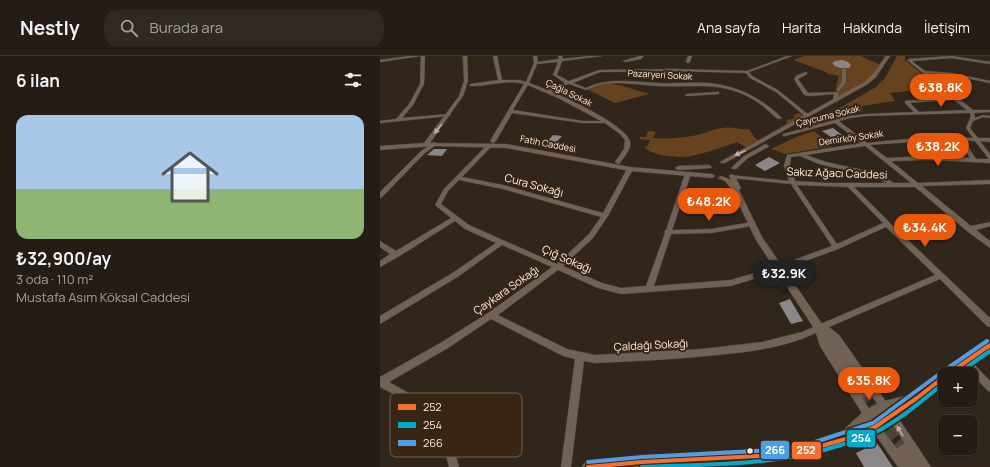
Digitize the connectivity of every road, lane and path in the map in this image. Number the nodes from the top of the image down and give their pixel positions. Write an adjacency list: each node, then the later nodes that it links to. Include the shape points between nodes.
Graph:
1 (419, 56): 15 (street)
2 (423, 56): 47 (street, via 422,84)
3 (465, 56): 43 (main road, via 465,89)
4 (470, 56): 31 (main road)
5 (494, 56): 27 (street)
6 (534, 56): 18 (street)
7 (642, 56): 16 (street)
8 (690, 56): 17 (street)
9 (790, 56): 24 (street)
10 (888, 56): 38 (main road, via 866,83)
11 (894, 56): 53 (main road, via 870,85)
12 (560, 58): 13 (street); 18 (street); 28 (street, via 555,75)
13 (599, 58)
14 (910, 58): 19 (street, via 951,57); 25 (street)
15 (380, 61)
16 (625, 61)
17 (688, 62)
18 (536, 63): 30 (street, Çığ Sokağı)
19 (990, 63)
20 (601, 66): 22 (street)
21 (844, 68): 33 (street, via 844,82)
22 (604, 71): 23 (street); 28 (street)
23 (652, 71): 24 (street); 32 (street)
24 (747, 72): 44 (street, via 751,78 777,91)
25 (923, 72): 29 (street, via 952,74); 37 (street)
26 (806, 73): 38 (street, via 796,79 804,92 810,95 837,93)
27 (500, 81): 30 (street, Çağla Sokak); 31 (street, Çağla Sokak)
28 (567, 82): 32 (street, Pazaryeri Sokak, via 586,88 604,82 629,81); 34 (street)
29 (990, 82)
30 (527, 83): 34 (street, Çağla Sokak); 39 (street, Çığ Sokağı)
31 (471, 84): 48 (main road, via 469,93)
32 (651, 84): 46 (street, Pazaryeri Sokak, via 718,86 751,96)
33 (838, 90)
34 (548, 91): 52 (street, Çağla Sokak)
35 (717, 93): 36 (street)
36 (687, 95)
37 (957, 98): 40 (street); 42 (street, via 907,102)
38 (835, 101): 44 (main road)
39 (511, 111): 52 (street, via 583,122); 59 (street, Çığ Sokağı)
40 (971, 111): 41 (street, Çaycuma Sokak); 42 (street, Çaycuma Sokak); 50 (street, via 973,116)
41 (990, 111)
42 (917, 113): 49 (street, Çaycuma Sokak, via 866,115)
43 (449, 115): 47 (street); 58 (main road, one-way to 58)
44 (808, 116): 70 (main road, one-way to 70)
45 (990, 117): 50 (street, via 983,116)
46 (780, 118)
47 (398, 120): 51 (street)
48 (451, 121)
49 (836, 121): 53 (street, Çaycuma Sokak); 61 (street)
50 (970, 121): 56 (street, via 968,128)
51 (380, 122)
52 (607, 122): 69 (street, Çağla Sokak, via 624,134 628,141 628,147)
53 (784, 135): 55 (main road)
54 (960, 138): 56 (street, Demirköy Sokak); 61 (street, Demirköy Sokak); 67 (street)
55 (778, 139)
56 (976, 139): 57 (street, Demirköy Sokak); 65 (street)
57 (990, 140)
58 (433, 141): 59 (main road, Fatih Caddesi); 62 (main road, Fatih Caddesi); 63 (main road, Fatih Caddesi); 83 (street)
59 (492, 143): 69 (main road, Fatih Caddesi, via 523,144); 72 (main road, Fatih Caddesi); 76 (street, Çığ Sokağı)
60 (771, 143): 73 (main road, via 746,157)
61 (865, 144): 64 (street, Demirköy Sokak); 66 (street)
62 (380, 145)
63 (380, 148)
64 (801, 154): 77 (street, Demirköy Sokak, via 788,157 787,166); 80 (street, via 822,164 870,172)
65 (990, 158)
66 (886, 160): 67 (street); 81 (street)
67 (974, 160): 68 (street)
68 (990, 161)
69 (618, 162): 71 (main road, Fatih Caddesi, via 674,168)
70 (723, 162): 71 (main road, Fatih Caddesi, via 714,163); 73 (main road, via 729,164)
71 (709, 167): 75 (main road, via 708,172)
72 (630, 168): 74 (main road, Fatih Caddesi); 85 (street, Çaykara Sokağı)
73 (733, 172): 75 (main road, Fatih Caddesi); 77 (street, Sakız Ağacı Caddesi, via 764,181); 99 (main road)
74 (688, 174): 75 (main road, Fatih Caddesi); 91 (street)
75 (716, 177): 87 (main road, via 727,180 735,189)
76 (457, 178): 85 (street, Cura Sokağı, via 503,187); 86 (street, Çığ Sokağı, via 446,190 438,205)
77 (792, 182): 79 (street, Sakız Ağacı Caddesi); 95 (street)
78 (990, 182): 81 (street, Sakız Ağacı Caddesi)
79 (849, 185): 80 (street, Sakız Ağacı Caddesi); 88 (street)
80 (892, 185): 81 (street, Sakız Ağacı Caddesi)
81 (916, 185): 90 (street)
82 (380, 190): 83 (street)
83 (387, 190): 84 (street)
84 (380, 196)
85 (605, 216): 98 (street, Çaykara Sokağı, via 591,236)
86 (456, 218): 93 (street, Çığ Sokağı); 96 (street)
87 (752, 224): 91 (street, via 711,231); 99 (main road)
88 (887, 224): 95 (street, Çığ Sokağı); 100 (street)
89 (990, 224): 90 (street)
90 (970, 229): 94 (street)
91 (667, 232): 101 (street)
92 (380, 243): 96 (street)
93 (500, 243): 98 (street, Çığ Sokağı); 103 (street, via 442,284)
94 (990, 245)
95 (836, 247): 99 (street, Çığ Sokağı)
96 (396, 255): 97 (street)
97 (380, 264)
98 (559, 266): 101 (street, Çığ Sokağı, via 614,290); 102 (street, Çaykara Sokağı)
99 (780, 266): 101 (street, Çığ Sokağı, via 731,283); 105 (main road)
100 (940, 276): 104 (street); 105 (street, Çaldağı Sokağı)
101 (649, 289)
102 (491, 315): 107 (street, Çaldağı Sokağı, via 566,353); 110 (street, Çaykara Sokağı)
103 (380, 320)
104 (990, 323)
105 (820, 327): 107 (street, Çaldağı Sokağı, via 803,335 747,348 595,359); 113 (main road); 116 (street, via 836,338); 117 (street, via 823,343)
106 (990, 345): 108 (main road)
107 (580, 356): 124 (street)
108 (965, 361): 109 (main road); 112 (street)
109 (957, 367)
110 (380, 382): 114 (street)
111 (938, 382): 115 (main road)
112 (990, 387)
113 (865, 392)
114 (400, 393)
115 (917, 398): 116 (main road); 118 (main road)
116 (884, 406): 117 (main road)
117 (868, 415): 120 (main road)
118 (892, 416): 119 (main road); 129 (street, one-way to 118)
119 (875, 426): 120 (main road); 126 (street)
120 (842, 440): 122 (main road, via 808,450 777,455)
121 (452, 457): 123 (street)
122 (667, 464): 125 (main road)
123 (454, 467)
124 (566, 467)
125 (588, 467)
126 (904, 467)
127 (912, 467): 128 (main road, via 904,450)
128 (920, 467)
129 (926, 467)

